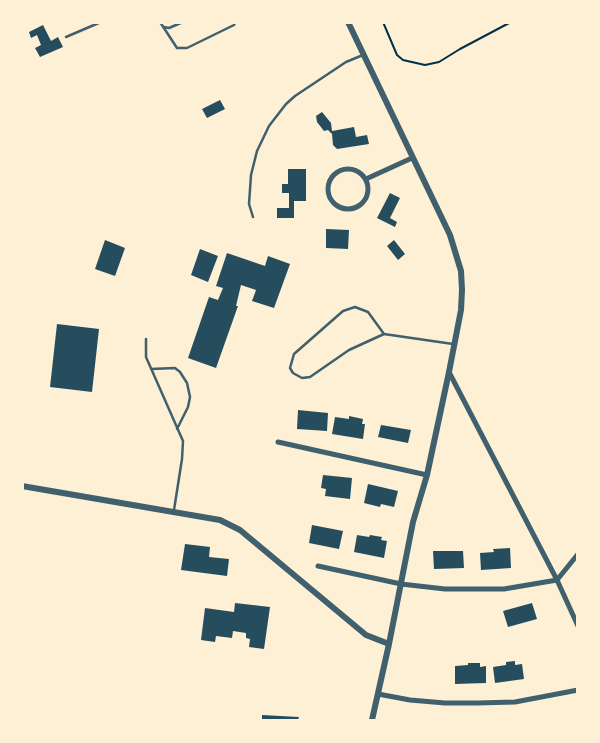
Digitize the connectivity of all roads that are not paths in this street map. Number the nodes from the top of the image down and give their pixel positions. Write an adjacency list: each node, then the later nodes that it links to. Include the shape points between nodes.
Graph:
1 (101, 22): 7 (lane)
2 (160, 22): 6 (lane)
3 (183, 22): 6 (lane, via 170,28)
4 (235, 22): 6 (lane, via 234,26 187,48 177,48)
5 (348, 22): 8 (street)
6 (162, 26)
7 (66, 37)
8 (363, 55): 9 (street); 11 (lane, via 346,62 295,96 269,126 257,151 251,175 249,204)
9 (412, 158): 10 (street); 14 (street, via 450,235 461,271 461,310)
10 (366, 179): 10 (street, via 353,169 340,170 328,186 331,199 347,208 359,205 367,195)
11 (253, 218)
12 (384, 334): 12 (lane, via 368,312 355,307 343,311 294,354 290,368 302,378 310,377 349,350); 14 (lane)
13 (146, 339): 15 (lane, via 146,357)
14 (454, 344): 16 (street)
15 (151, 368): 17 (lane); 17 (lane, via 175,368 187,383 188,407)
16 (449, 372): 19 (street); 24 (street)
17 (178, 429): 21 (lane, via 183,441)
18 (278, 442): 19 (street)
19 (427, 475): 25 (street, via 413,522)
20 (22, 486): 21 (street)
21 (174, 512): 27 (street, via 220,520 240,530 366,635)
22 (578, 554): 24 (street)
23 (318, 566): 25 (street)
24 (557, 580): 25 (street, via 479,590); 26 (street)
25 (401, 584): 27 (street)
26 (578, 626)
27 (389, 644): 29 (street)
28 (578, 690): 29 (street, via 477,704 428,702)
29 (378, 694): 30 (street)
30 (372, 720)

